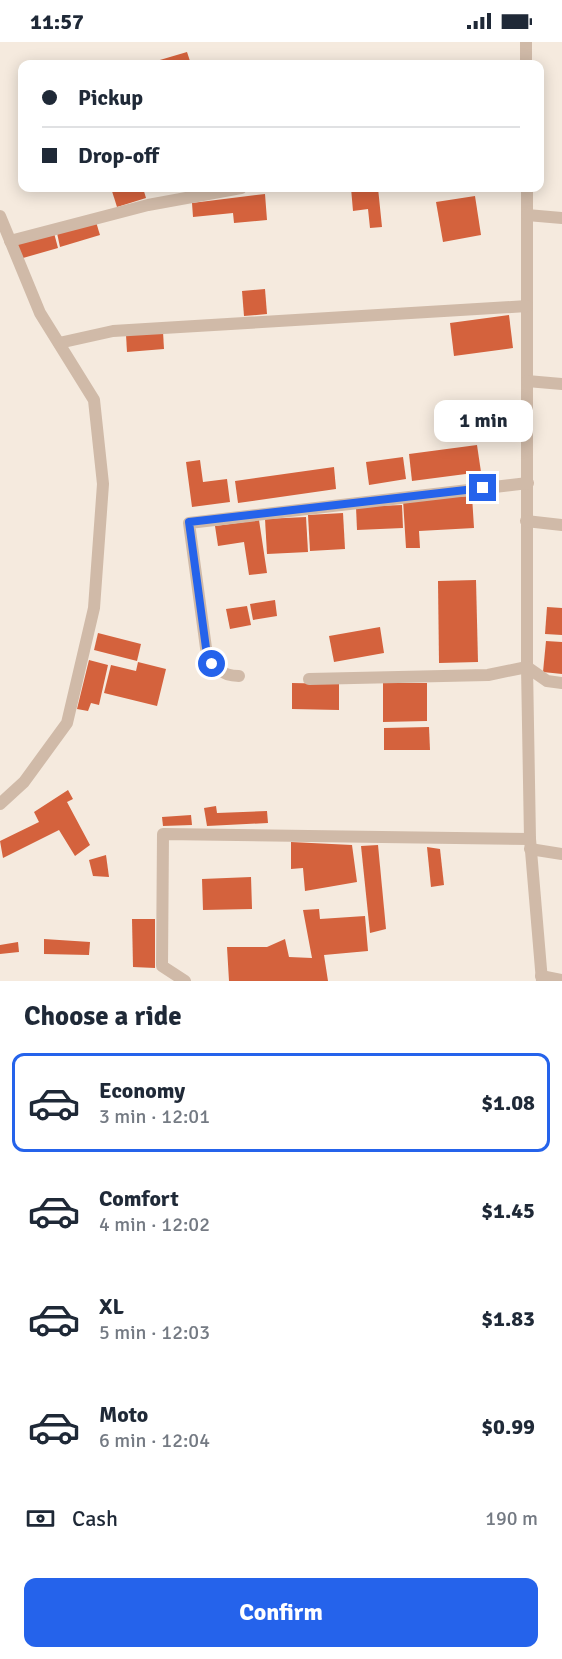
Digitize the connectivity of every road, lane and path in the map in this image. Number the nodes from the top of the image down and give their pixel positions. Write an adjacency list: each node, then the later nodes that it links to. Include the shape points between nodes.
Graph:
1 (526, 42): 2 (street)
2 (526, 60)
3 (220, 192): 8 (street, via 148,205)
4 (527, 192): 5 (street)
5 (527, 215): 7 (street); 9 (street)
6 (0, 216): 8 (street)
7 (562, 218)
8 (10, 241): 10 (street, via 40,313)
9 (527, 306): 10 (street, via 113,331); 11 (street)
10 (58, 343): 20 (street, via 94,400 103,484 94,608 67,723 24,782)
11 (527, 381): 12 (street); 13 (street)
12 (562, 384)
13 (528, 483): 14 (street); 17 (street, via 189,522 206,648 219,670 227,676)
14 (526, 521): 15 (street); 16 (street)
15 (562, 525)
16 (527, 667): 18 (street, via 488,675); 19 (street, via 547,681); 21 (street)
17 (240, 676)
18 (309, 679)
19 (562, 683)
20 (0, 804)
21 (530, 844): 22 (street); 23 (street); 24 (street, via 163,834 162,966)
22 (562, 854)
23 (541, 978): 25 (street)
24 (185, 981)
25 (562, 981)

